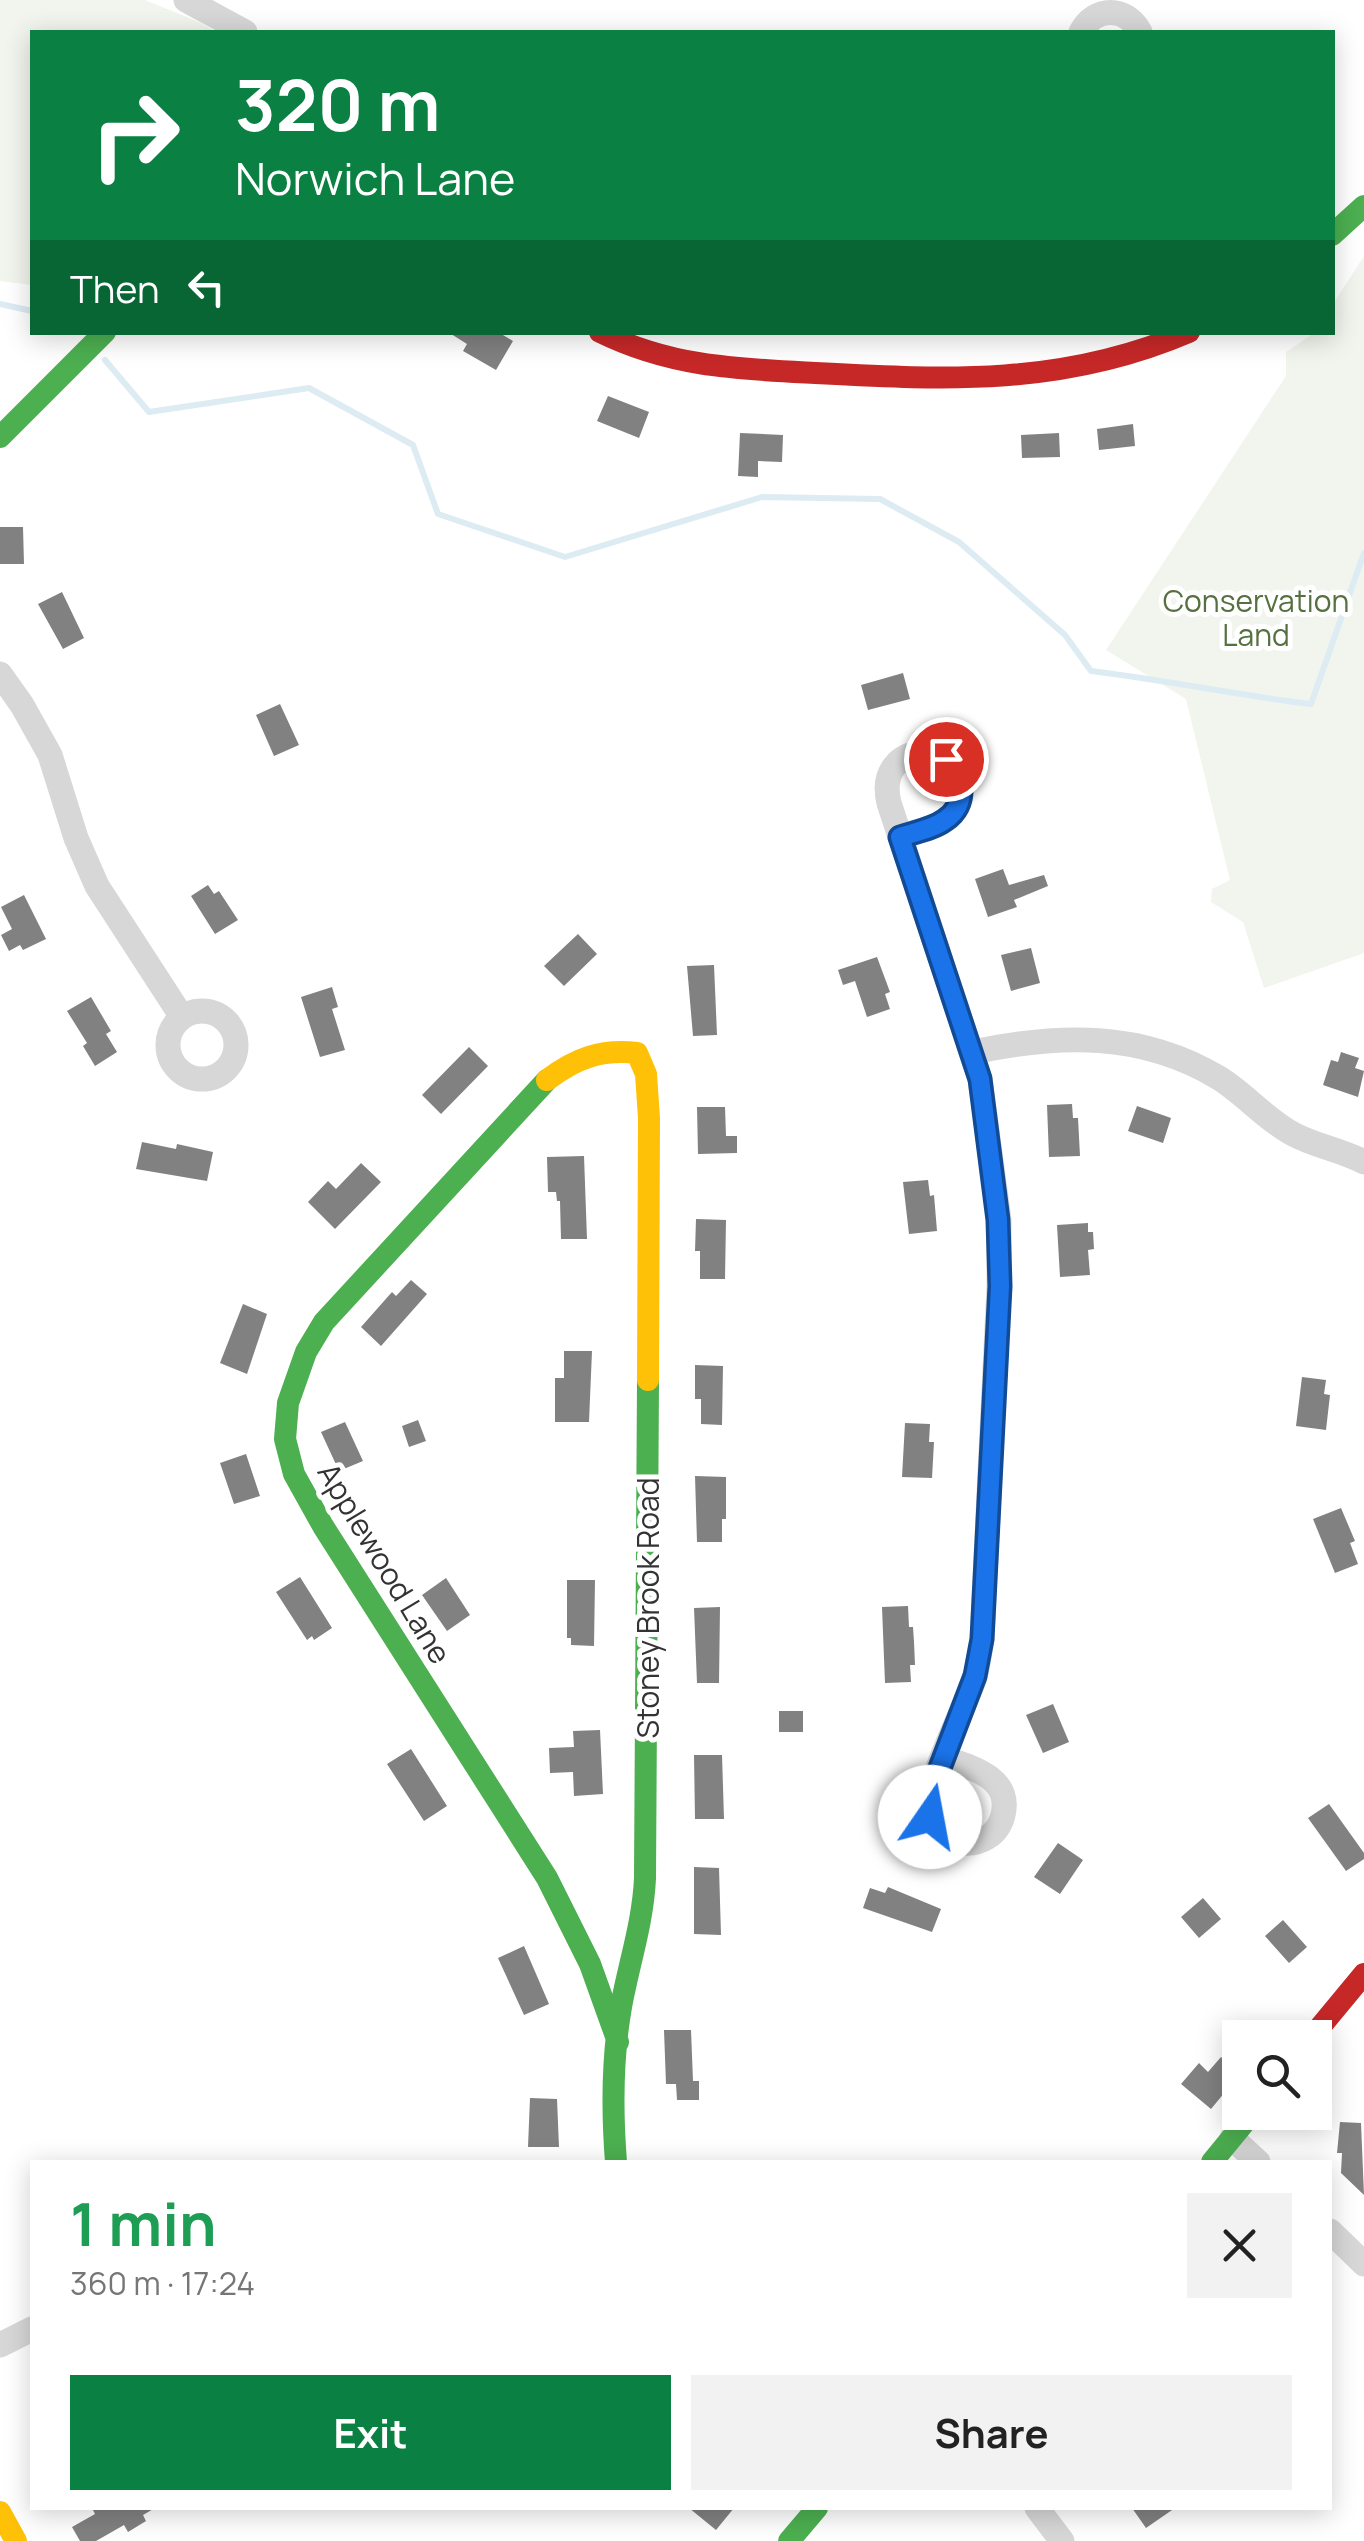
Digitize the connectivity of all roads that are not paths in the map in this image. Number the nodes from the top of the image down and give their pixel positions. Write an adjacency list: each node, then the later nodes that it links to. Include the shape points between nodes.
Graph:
1 (186, 0): 2 (street)
2 (242, 30)
3 (1082, 30): 4 (street, via 1094,16 1113,12)
4 (1139, 30)
5 (1364, 206): 6 (street)
6 (1335, 232)
7 (102, 335): 11 (street)
8 (607, 335): 10 (street, via 654,355 718,367 907,378 1073,370)
9 (1178, 335): 10 (street)
10 (1151, 342)
11 (0, 437)
12 (0, 674): 14 (street, via 50,755 97,886)
13 (900, 837): 15 (street)
14 (182, 1017)
15 (973, 1052): 17 (street, via 1067,1038 1132,1042 1194,1064 1293,1134); 18 (street, via 998,1220 999,1305 982,1639)
16 (636, 1053): 21 (street, Stoney Brook Road, via 646,1074 649,1118 646,1846 640,1927); 21 (street, Applewood Lane, via 609,1048 580,1058 536,1089 324,1322 296,1375 285,1429 296,1478 323,1526 548,1878)
17 (1364, 1162)
18 (944, 1758)
19 (1364, 1974): 20 (street)
20 (1327, 2020)
21 (618, 2042): 24 (street, Stoney Brook Road)
22 (1238, 2130): 23 (street)
23 (1232, 2138): 25 (street); 26 (street)
24 (616, 2160)
25 (1214, 2160)
26 (1256, 2160)
27 (1332, 2233): 28 (street)
28 (1364, 2264)
29 (30, 2330): 30 (street)
30 (0, 2345)
31 (813, 2510): 35 (street)
32 (1039, 2510): 36 (street)
33 (0, 2512): 34 (street)
34 (16, 2541)
35 (789, 2541)
36 (1062, 2541)

